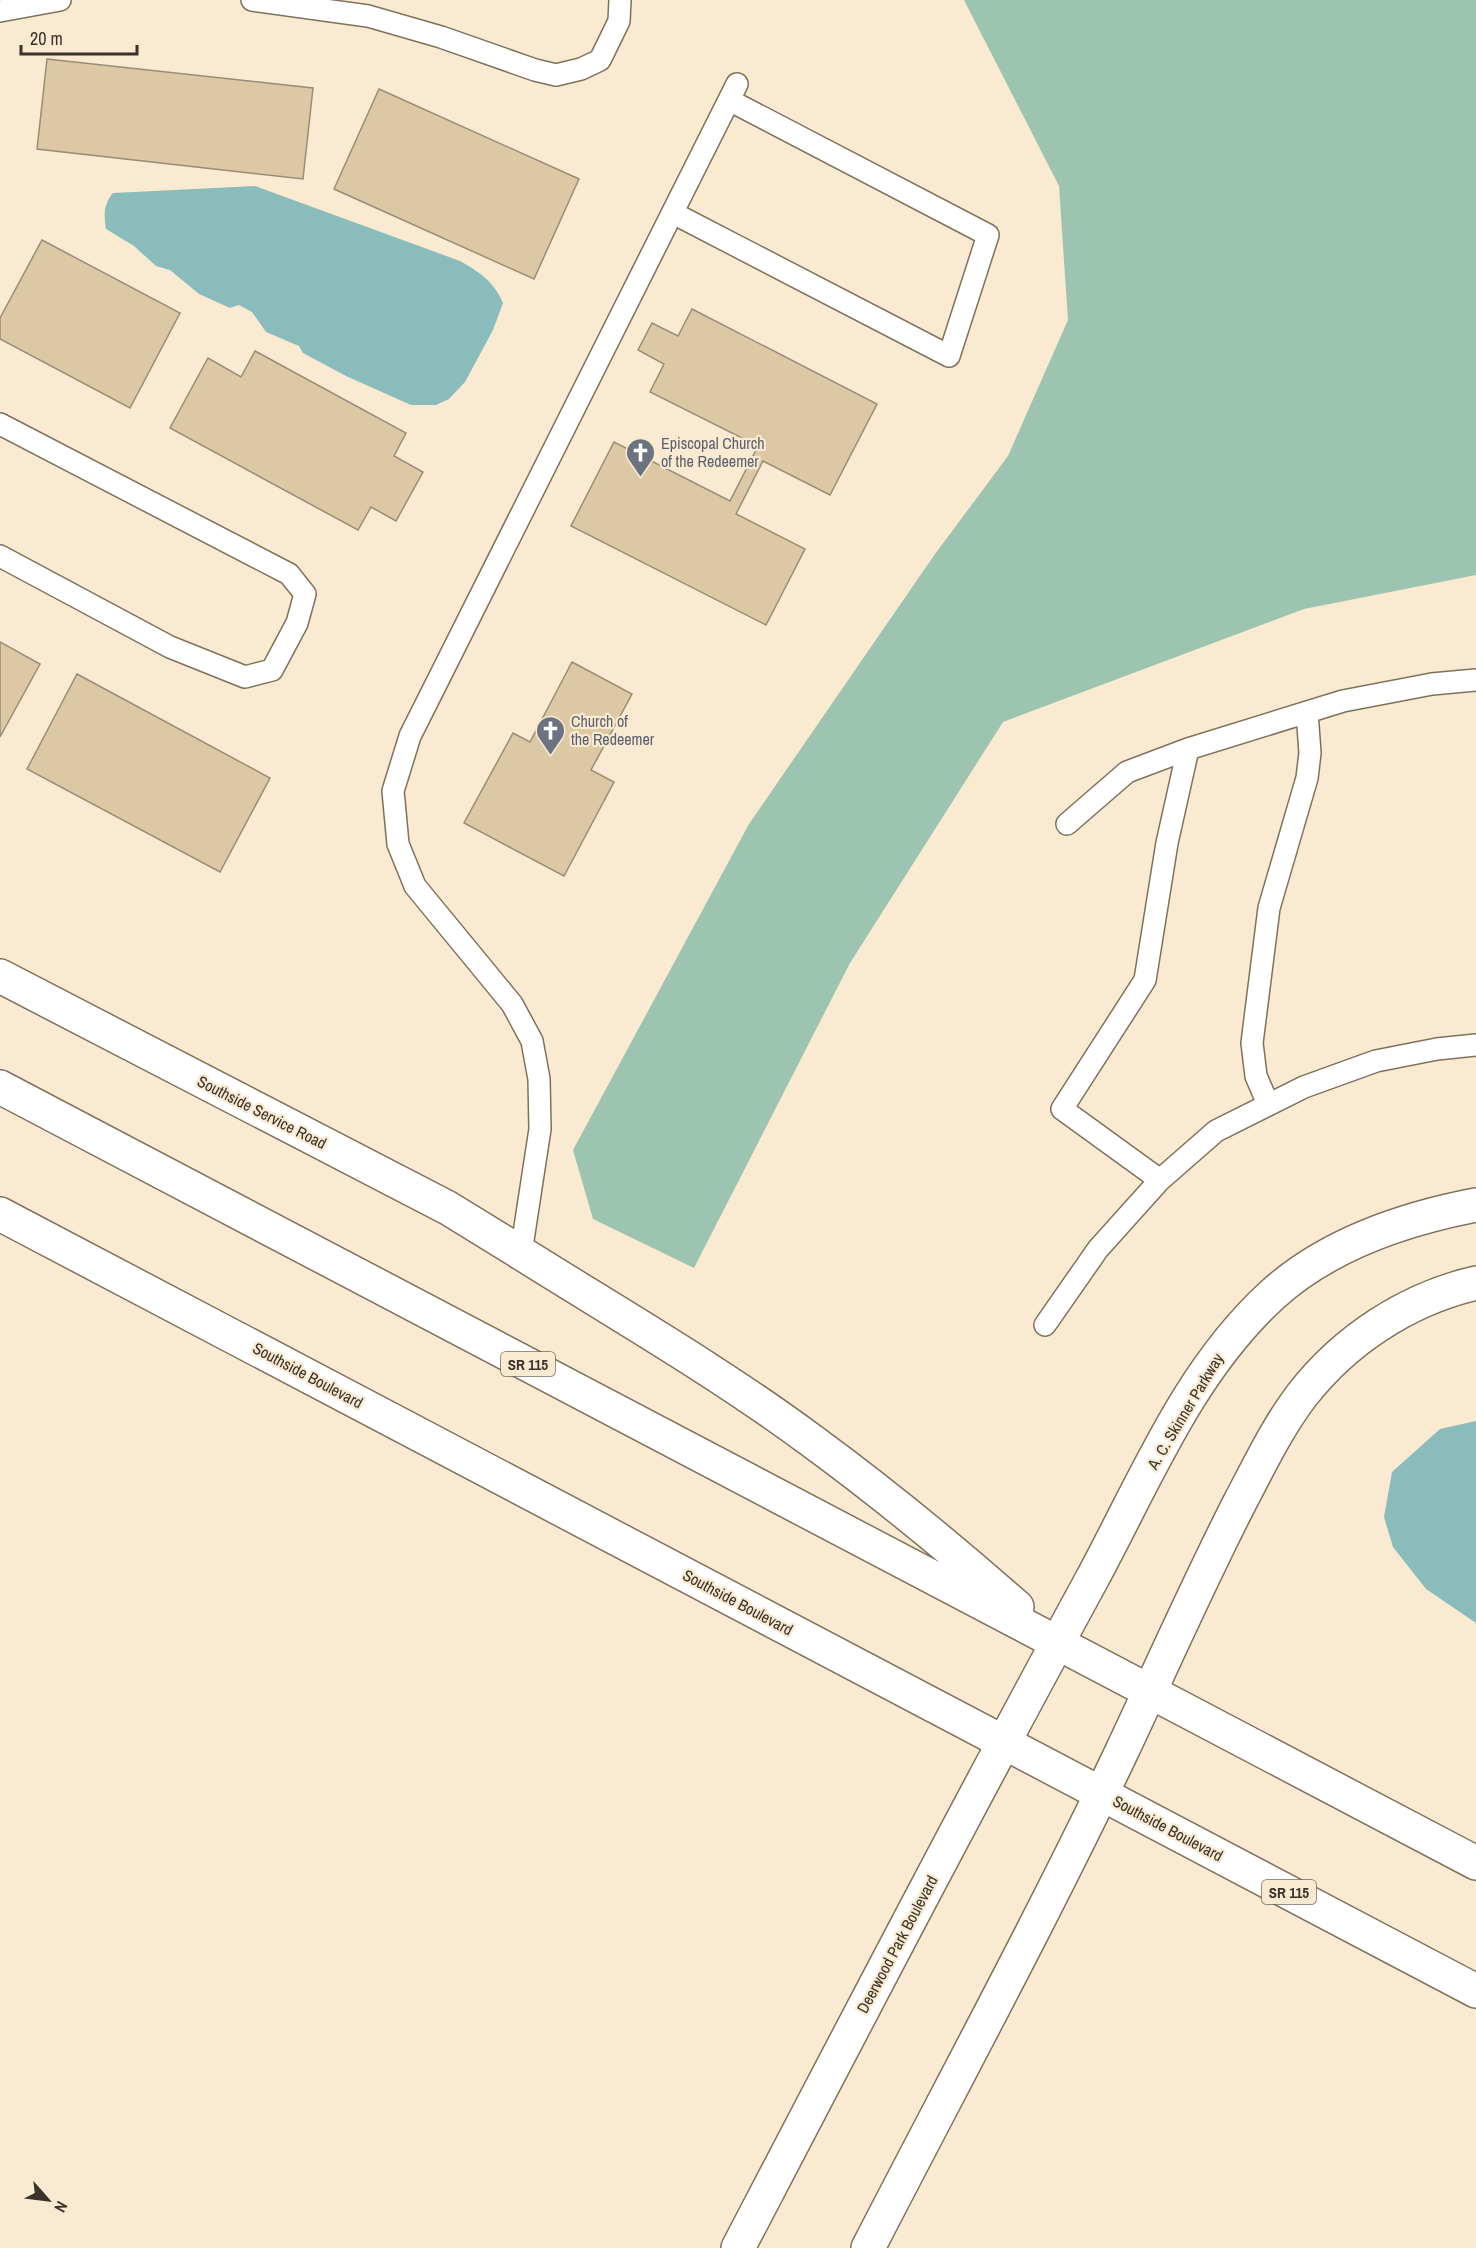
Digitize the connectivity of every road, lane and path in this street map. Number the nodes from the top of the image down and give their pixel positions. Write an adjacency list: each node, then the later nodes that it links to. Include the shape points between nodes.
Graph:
1 (60, 0): 4 (lane)
2 (252, 0): 3 (lane, via 368,16 556,75 600,60 620,21)
3 (620, 0)
4 (0, 11)
5 (673, 213): 5 (lane, via 733,92 988,235 949,356); 19 (lane, via 410,736 393,791 398,844 415,886 512,1004 532,1041 539,1079 540,1129)
6 (0, 424): 7 (lane, via 290,574 305,594 297,623 272,670 245,677 170,647)
7 (0, 556)
8 (1476, 680): 9 (lane, via 1432,684)
9 (1307, 712): 10 (lane); 15 (lane, via 1307,778 1269,908 1252,1043 1256,1076)
10 (1188, 749): 11 (lane, via 1128,772); 16 (lane, via 1167,843 1145,980 1062,1109)
11 (1067, 824)
12 (0, 976): 19 (main road, Southside Service Road, via 448,1208)
13 (1476, 1045): 15 (lane, via 1376,1061)
14 (0, 1088): 22 (main road, SR 115)
15 (1268, 1104): 16 (lane, via 1216,1131)
16 (1160, 1180): 21 (lane, via 1098,1249)
17 (1476, 1205): 22 (main road, A. C. Skinner Parkway, via 1389,1228 1334,1251 1296,1275 1242,1324 1188,1400)
18 (0, 1214): 24 (main road, Southside Boulevard / SR 115)
19 (521, 1253): 22 (main road, Southside Service Road, via 734,1386 811,1440 968,1563)
20 (1476, 1283): 23 (main road, via 1398,1312 1358,1339 1302,1394 1276,1433 1212,1556)
21 (1045, 1325)
22 (1057, 1642): 23 (main road, SR 115); 24 (main road, Deerwood Park Boulevard)
23 (1150, 1692): 25 (main road); 26 (main road, SR 115)
24 (1004, 1741): 25 (main road, Southside Boulevard / SR 115); 28 (main road, Deerwood Park Boulevard)
25 (1102, 1793): 27 (main road, Southside Boulevard / SR 115); 29 (main road)
26 (1476, 1863)
27 (1476, 1991)
28 (738, 2248)
29 (868, 2248)

